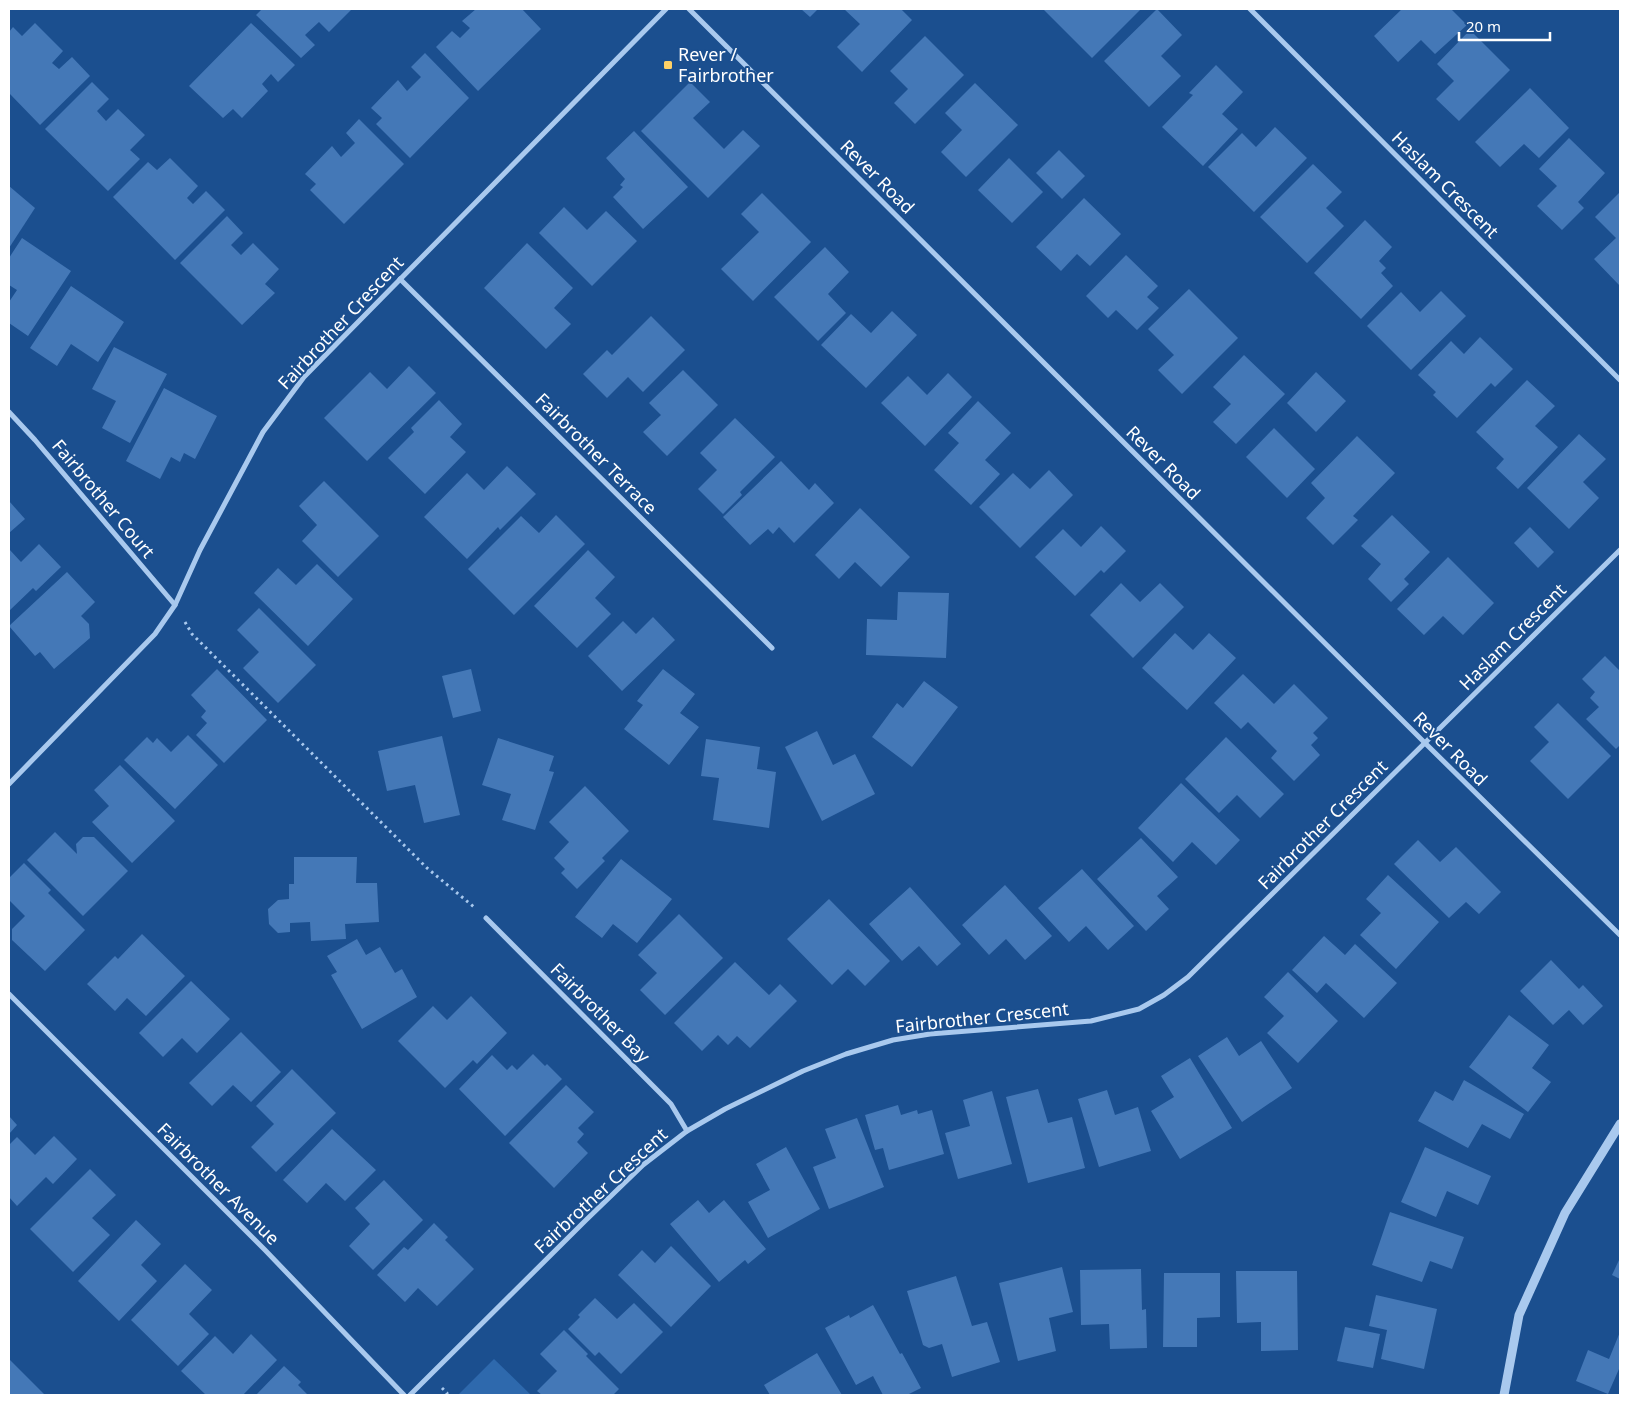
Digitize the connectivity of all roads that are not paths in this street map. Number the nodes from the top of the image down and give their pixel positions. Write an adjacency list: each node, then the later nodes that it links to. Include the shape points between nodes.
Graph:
1 (666, 9): 4 (street, Fairbrother Crescent)
2 (689, 9): 10 (street, Rever Road)
3 (1250, 9): 5 (street, Haslam Crescent)
4 (400, 279): 8 (street, Fairbrother Crescent, via 304,377 263,432 200,550); 9 (street, Fairbrother Terrace)
5 (1620, 380)
6 (9, 412): 8 (street, Fairbrother Court)
7 (1620, 550): 10 (street, Haslam Crescent)
8 (175, 605): 11 (street, Fairbrother Crescent, via 137,654)
9 (772, 648)
10 (1425, 743): 13 (street, Rever Road); 16 (street, Fairbrother Crescent, via 1188,977 1164,996 1139,1009 1091,1021 893,1040 803,1071 725,1109)
11 (9, 784)
12 (486, 918): 16 (street, Fairbrother Bay, via 671,1104)
13 (1620, 935)
14 (9, 994): 17 (street, Fairbrother Avenue)
15 (1620, 1124): 19 (street, via 1565,1213 1519,1315)
16 (687, 1132): 18 (street, Fairbrother Crescent, via 643,1165)
17 (404, 1395)
18 (410, 1395)
19 (1504, 1395)

